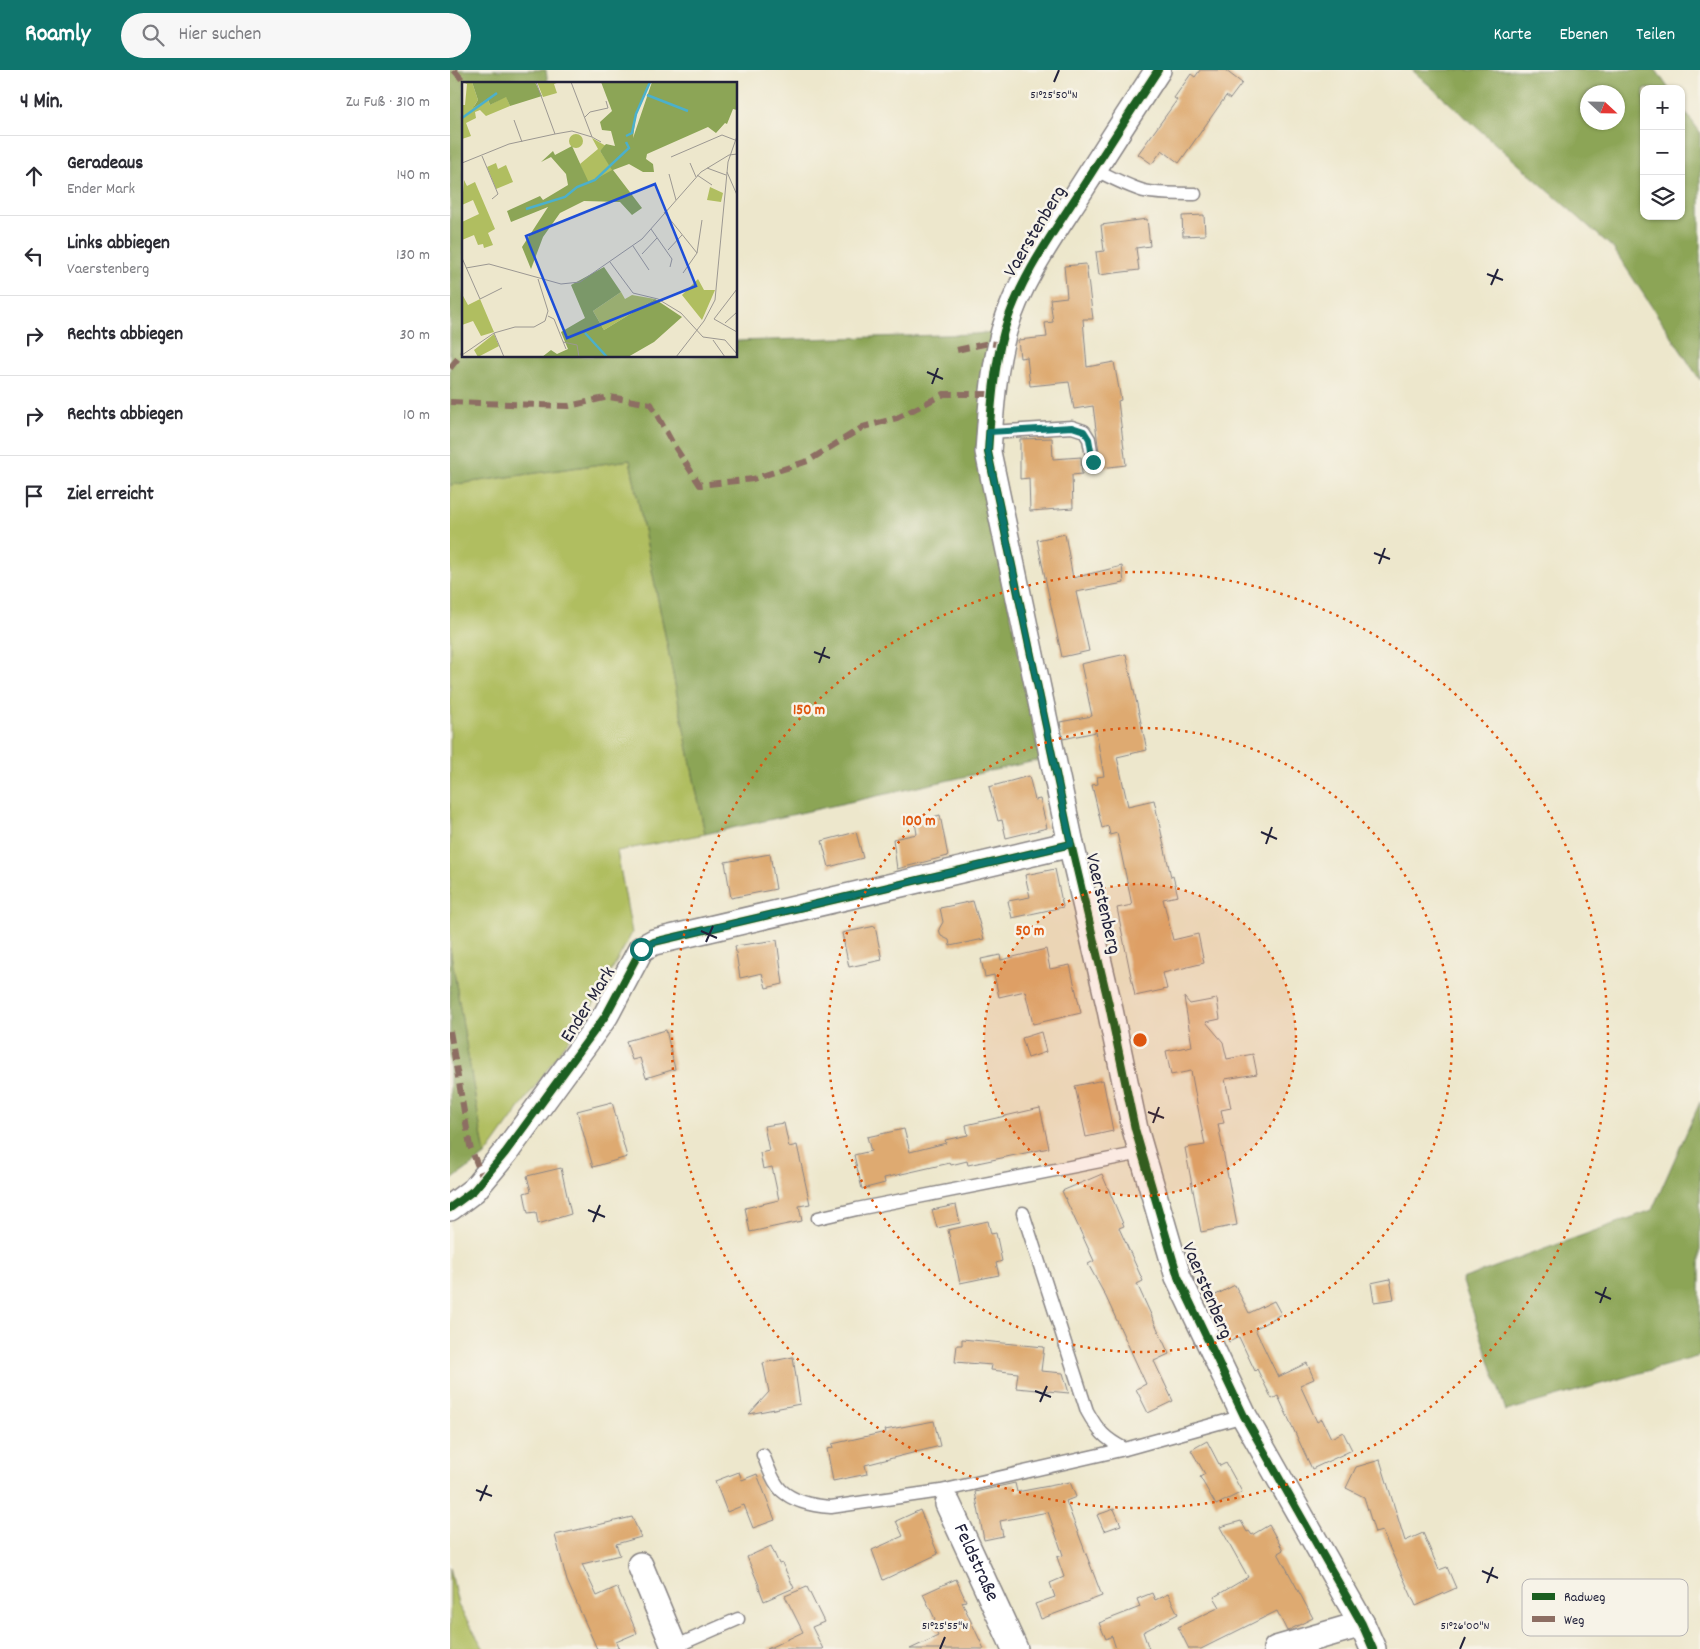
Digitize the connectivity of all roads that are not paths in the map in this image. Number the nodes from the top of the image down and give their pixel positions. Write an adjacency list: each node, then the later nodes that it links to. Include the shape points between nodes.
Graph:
1 (1158, 70): 2 (street, Vaerstenberg)
2 (1094, 169): 3 (lane, via 1145,191); 4 (street, Vaerstenberg, via 1050,237 1020,291 1004,331 992,394)
3 (1195, 194)
4 (989, 432): 5 (lane, via 1072,427 1084,431 1089,439); 6 (street, Vaerstenberg, via 988,452)
5 (1093, 462)
6 (1071, 844): 7 (street, Vaerstenberg); 8 (street, Ender Mark, via 654,942 641,949 606,1015 505,1153 474,1190)
7 (1141, 1153): 10 (lane); 11 (street, Vaerstenberg, via 1178,1277)
8 (450, 1208)
9 (1023, 1213): 12 (lane, via 1087,1411 1096,1428 1108,1440)
10 (818, 1218)
11 (1244, 1416): 12 (lane); 17 (street, Vaerstenberg)
12 (1125, 1449): 13 (lane, via 940,1491 832,1507 814,1506 781,1490)
13 (764, 1455)
14 (948, 1504): 19 (street, Feldstraße)
15 (640, 1565): 18 (street)
16 (738, 1619): 18 (lane)
17 (1362, 1624): 20 (street); 21 (street, Vaerstenberg)
18 (675, 1648)
19 (1015, 1649)
20 (1276, 1649)
21 (1373, 1649)

